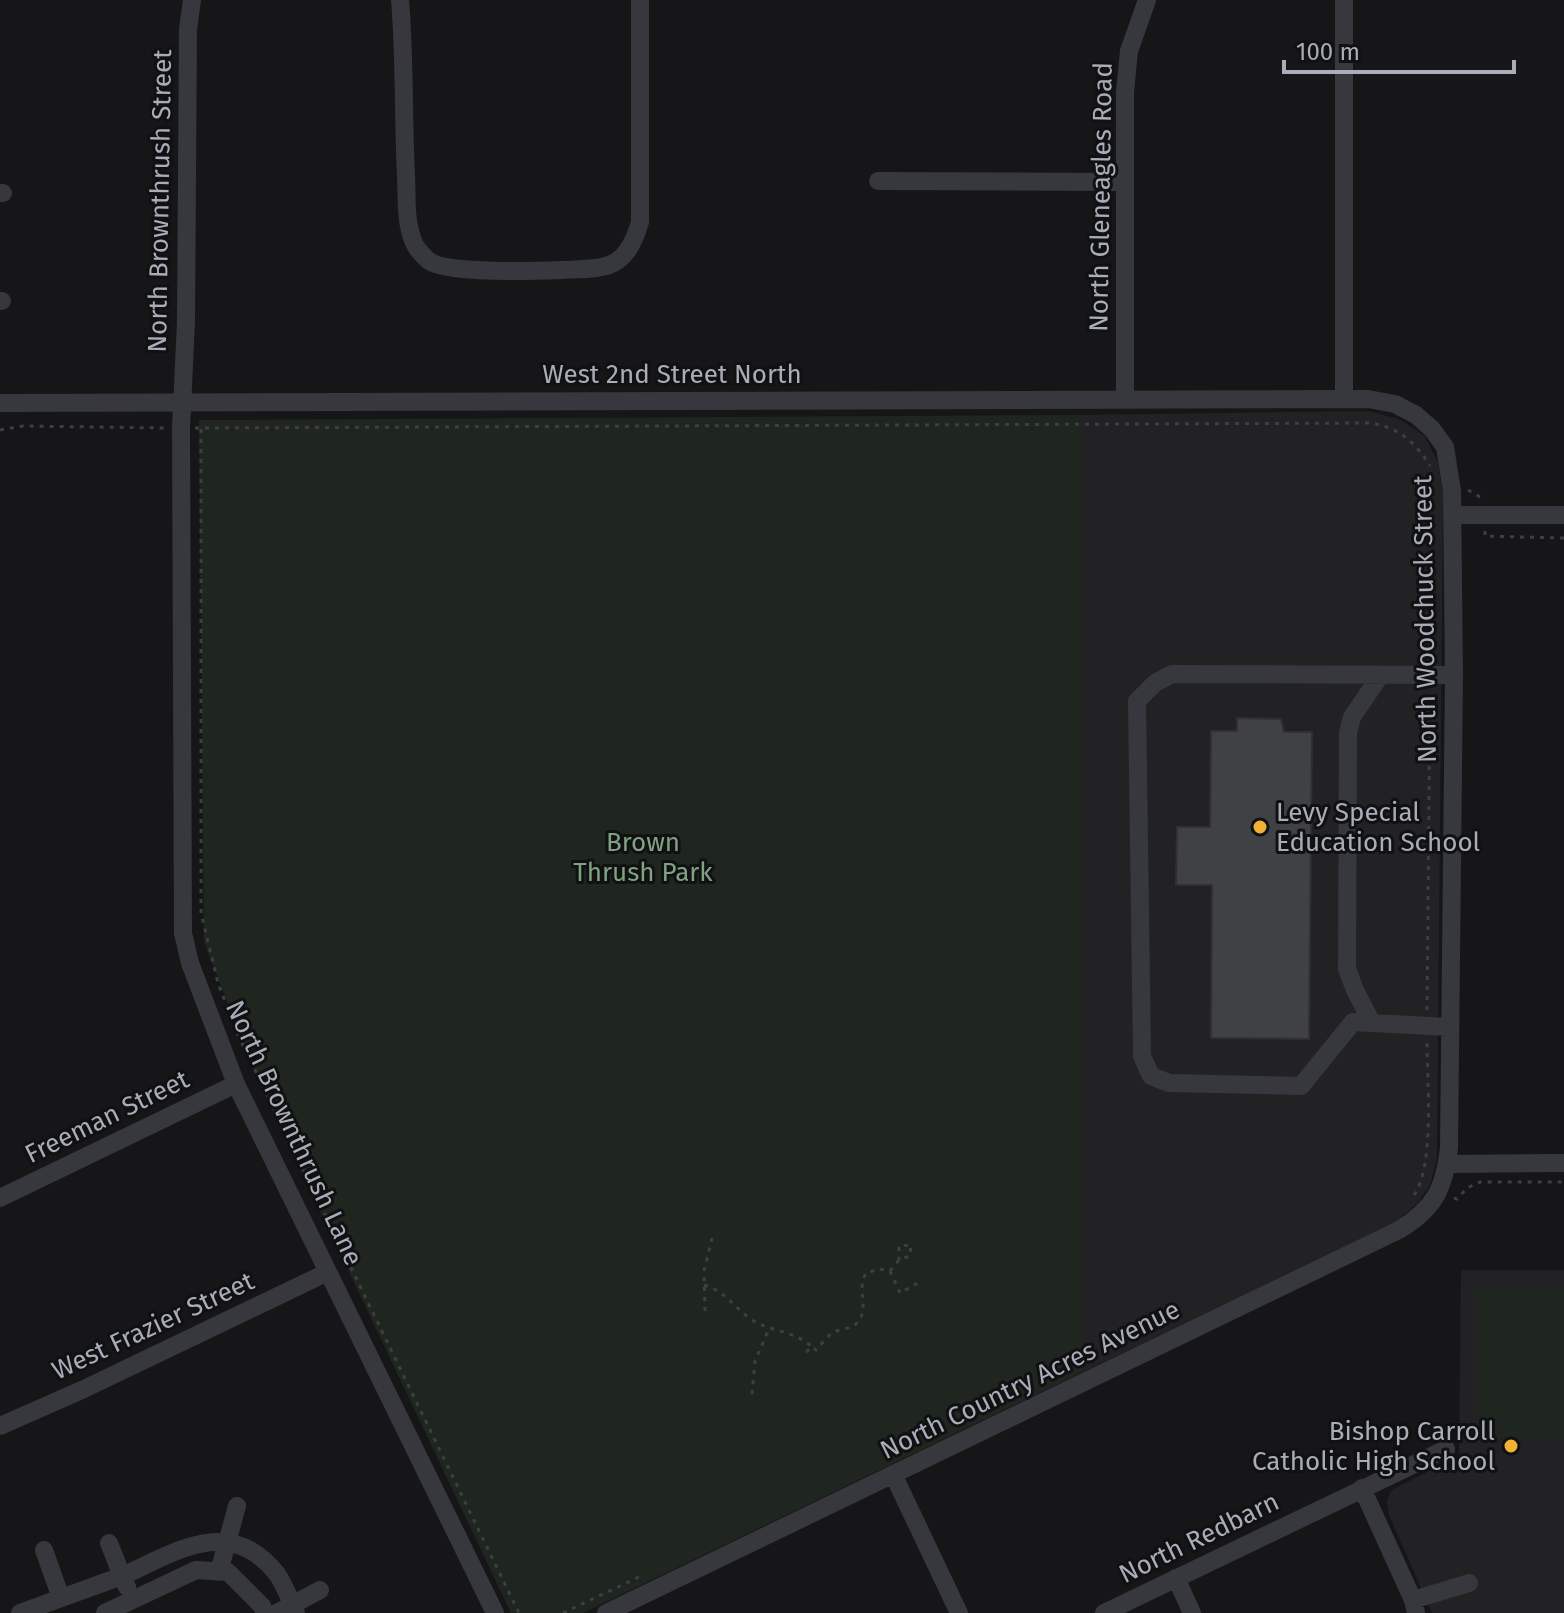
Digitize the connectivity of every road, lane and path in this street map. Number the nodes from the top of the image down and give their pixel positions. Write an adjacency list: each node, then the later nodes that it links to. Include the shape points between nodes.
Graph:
1 (192, 0): 10 (street, North Brownthrush Street)
2 (400, 0): 3 (street, via 403,133 414,245 431,263 546,271 604,268 634,243 640,222)
3 (640, 0)
4 (1147, 0): 7 (street, North Gleneagles Road, via 1129,51)
5 (1344, 0): 8 (street)
6 (878, 181): 7 (street)
7 (1125, 182): 9 (street, North Gleneagles Road)
8 (1344, 398): 9 (street, West 2nd Street North); 15 (street, North Woodchuck Street, via 1395,404 1432,429 1450,463)
9 (1125, 399): 10 (street, West 2nd Street North)
10 (181, 402): 11 (street, West 2nd Street North); 12 (street, North Brownthrush Lane)
11 (0, 403)
12 (181, 428): 13 (path); 14 (path); 23 (street, North Brownthrush Lane, via 183,933)
13 (201, 429): 17 (path, via 1390,426 1407,436 1430,466); 62 (path, via 201,913 218,983 237,1033)
14 (0, 430)
15 (1452, 515): 16 (street); 18 (street, North Woodchuck Street)
16 (1564, 515)
17 (1430, 675): 18 (street); 19 (street); 21 (path)
18 (1454, 675): 22 (street, North Woodchuck Street)
19 (1380, 676): 20 (street, via 1352,717 1348,733 1347,969); 20 (street, via 1172,674 1137,701 1142,1056 1151,1076 1169,1083 1301,1086 1353,1022)
20 (1372, 1023): 21 (street)
21 (1427, 1026): 22 (street); 29 (path, via 1426,1160 1421,1185)
22 (1449, 1027): 25 (street, North Woodchuck Street)
23 (236, 1084): 28 (street, Freeman Street); 33 (street, North Brownthrush Lane)
24 (1564, 1163): 25 (street)
25 (1447, 1164): 27 (street, North Country Acres Avenue)
26 (1564, 1182): 27 (path, via 1480,1182 1457,1199)
27 (1438, 1192): 43 (street, North Country Acres Avenue, via 1428,1209 1399,1230)
28 (0, 1198)
29 (1409, 1202)
30 (712, 1238): 35 (path)
31 (899, 1260): 32 (path)
32 (890, 1271): 34 (path, via 900,1293); 38 (path, via 866,1273 860,1284 860,1320 832,1333 816,1350)
33 (328, 1272): 41 (street, West Frazier Street); 61 (street, North Brownthrush Lane)
34 (918, 1283)
35 (704, 1285): 36 (path); 37 (path)
36 (705, 1311)
37 (770, 1328): 38 (path); 40 (path, via 755,1361)
38 (812, 1347): 39 (path)
39 (806, 1352)
40 (752, 1394)
41 (0, 1426)
42 (1446, 1449): 44 (street, North Redbarn)
43 (893, 1474): 64 (street, North Country Acres Avenue); 65 (street)
44 (1362, 1488): 52 (street, North Redbarn); 56 (street)
45 (237, 1506): 46 (street)
46 (227, 1541): 49 (street); 51 (street, via 200,1542); 58 (street, via 248,1548 277,1575)
47 (109, 1543): 51 (street)
48 (44, 1550): 55 (street)
49 (219, 1572): 57 (street, via 196,1570); 60 (street, via 228,1572)
50 (647, 1573): 63 (path)
51 (122, 1576): 55 (street); 57 (street)
52 (1176, 1578): 66 (street, North Redbarn); 67 (street)
53 (1469, 1583): 56 (street)
54 (320, 1590): 58 (street)
55 (61, 1598): 59 (street)
56 (1415, 1607)
57 (120, 1608)
58 (288, 1610)
59 (20, 1613)
60 (265, 1613)
61 (495, 1613)
62 (519, 1613)
63 (563, 1613)
64 (606, 1613)
65 (959, 1613)
66 (1104, 1613)
67 (1192, 1613)

